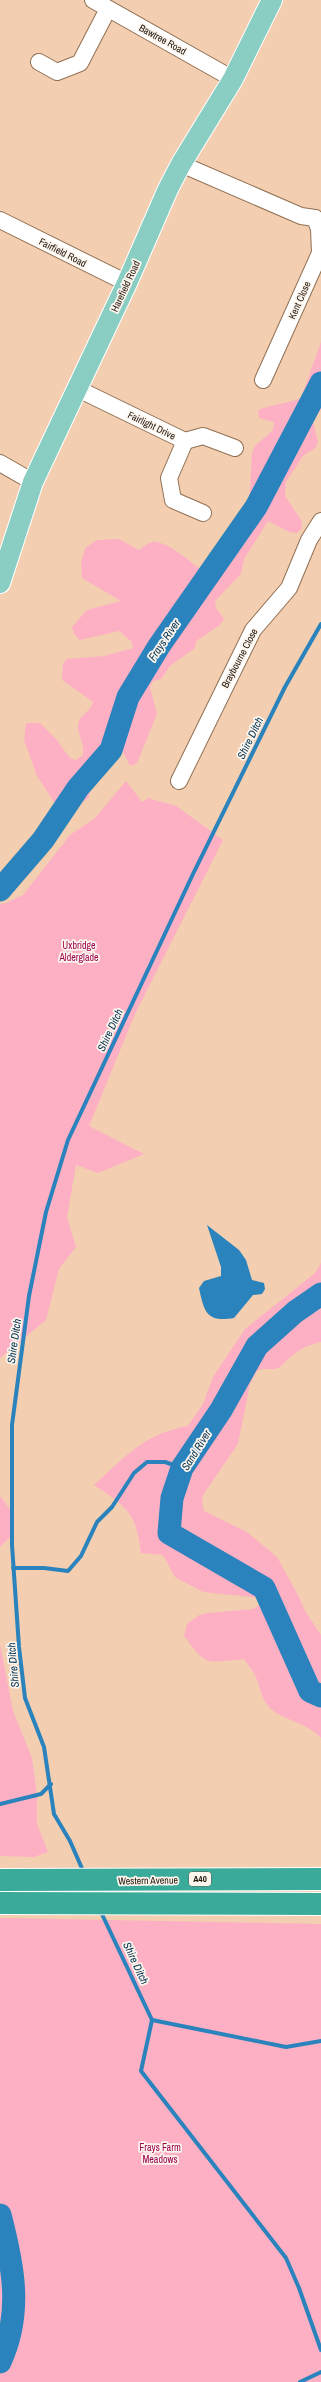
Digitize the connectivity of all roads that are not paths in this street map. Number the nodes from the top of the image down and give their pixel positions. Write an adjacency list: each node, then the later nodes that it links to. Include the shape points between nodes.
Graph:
1 (93, 0): 3 (street, Bawtree Road)
2 (272, 0): 5 (main road, Harefield Road)
3 (108, 9): 4 (street, via 80,63 57,72); 5 (street, Bawtree Road)
4 (39, 62)
5 (233, 79): 6 (main road, Harefield Road)
6 (181, 164): 7 (street, via 301,216); 9 (main road, Harefield Road)
7 (318, 215): 10 (street, Kent Close, via 320,253)
8 (0, 220): 9 (street, Fairfield Road)
9 (127, 283): 11 (main road, Harefield Road)
10 (263, 380)
11 (76, 388): 12 (street, Fairlight Drive); 15 (main road, Harefield Road)
12 (185, 441): 13 (street, via 203,436); 16 (street, Fairlight Drive, via 169,478 173,500)
13 (235, 448)
14 (0, 464): 15 (street)
15 (33, 482): 18 (main road, Harefield Road)
16 (203, 513)
17 (321, 521): 19 (street, Braybourne Close, via 309,540 289,588 249,636)
18 (0, 583)
19 (179, 781)
20 (0, 1880): 21 (highway, Western Avenue / A40)
21 (321, 1880)
22 (0, 1903): 23 (highway)
23 (321, 1904)

